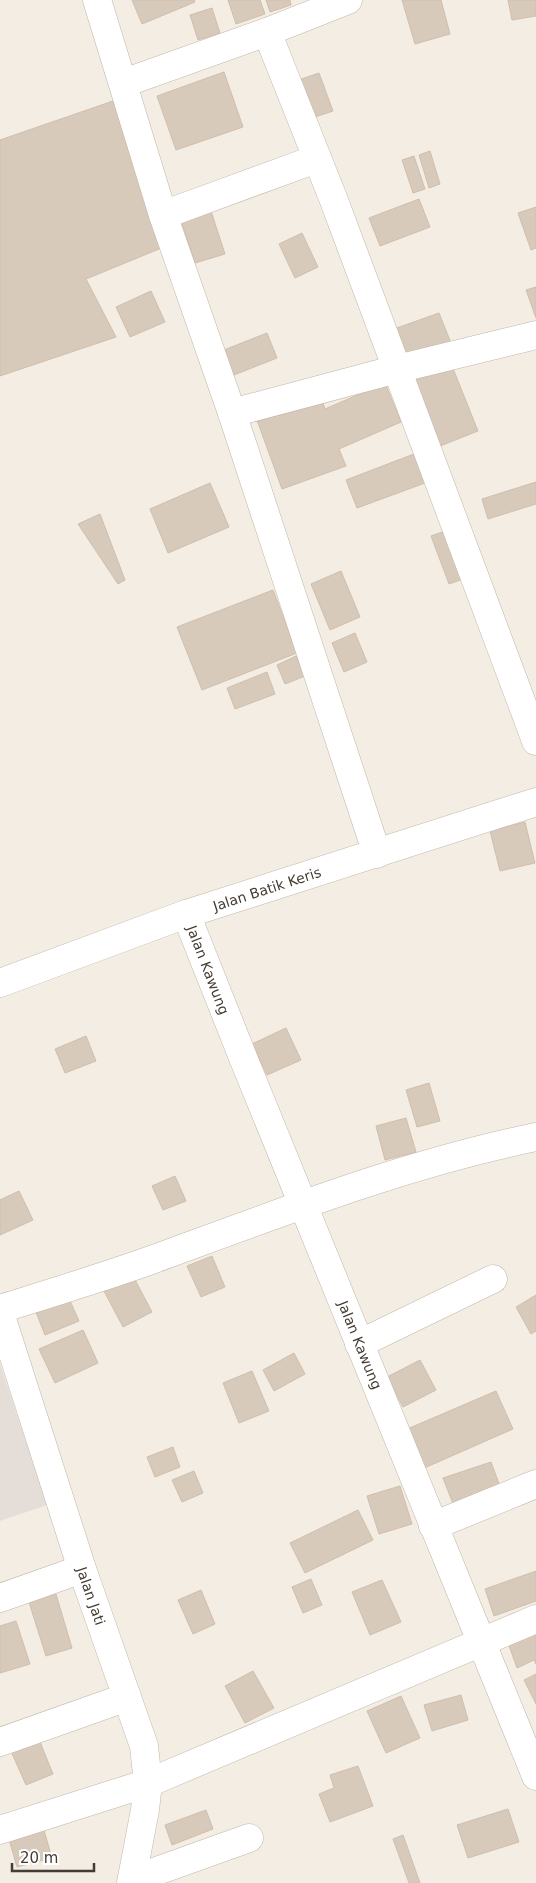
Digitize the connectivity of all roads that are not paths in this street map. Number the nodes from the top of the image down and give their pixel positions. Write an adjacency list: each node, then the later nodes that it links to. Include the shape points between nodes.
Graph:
1 (97, 0): 4 (street)
2 (348, 0): 3 (street)
3 (268, 32): 4 (street); 5 (street)
4 (124, 83): 6 (street)
5 (316, 159): 6 (street); 8 (street)
6 (163, 215): 9 (street)
7 (536, 335): 8 (street)
8 (397, 368): 9 (street); 10 (street)
9 (232, 413): 12 (street)
10 (536, 741)
11 (536, 802): 12 (street, Jalan Batik Keris)
12 (377, 854): 13 (street, Jalan Batik Keris)
13 (186, 914): 14 (street, Jalan Batik Keris); 16 (street, Jalan Kawung)
14 (0, 984)
15 (536, 1137): 16 (street, via 396,1172)
16 (303, 1203): 18 (street); 19 (street, Jalan Kawung)
17 (493, 1278): 19 (street)
18 (1, 1320): 22 (street, Jalan Jati)
19 (359, 1344): 21 (street, Jalan Kawung)
20 (536, 1484): 21 (street)
21 (433, 1526): 25 (street, Jalan Kawung)
22 (82, 1569): 23 (street); 26 (street, Jalan Jati)
23 (0, 1598)
24 (536, 1619): 25 (street)
25 (481, 1643): 28 (street, Jalan Kawung); 29 (street)
26 (127, 1697): 27 (street); 29 (street, Jalan Jati, via 144,1746)
27 (0, 1742)
28 (536, 1776)
29 (148, 1783): 30 (street); 32 (street, Jalan Jati)
30 (0, 1830)
31 (249, 1838): 32 (street)
32 (132, 1881)

